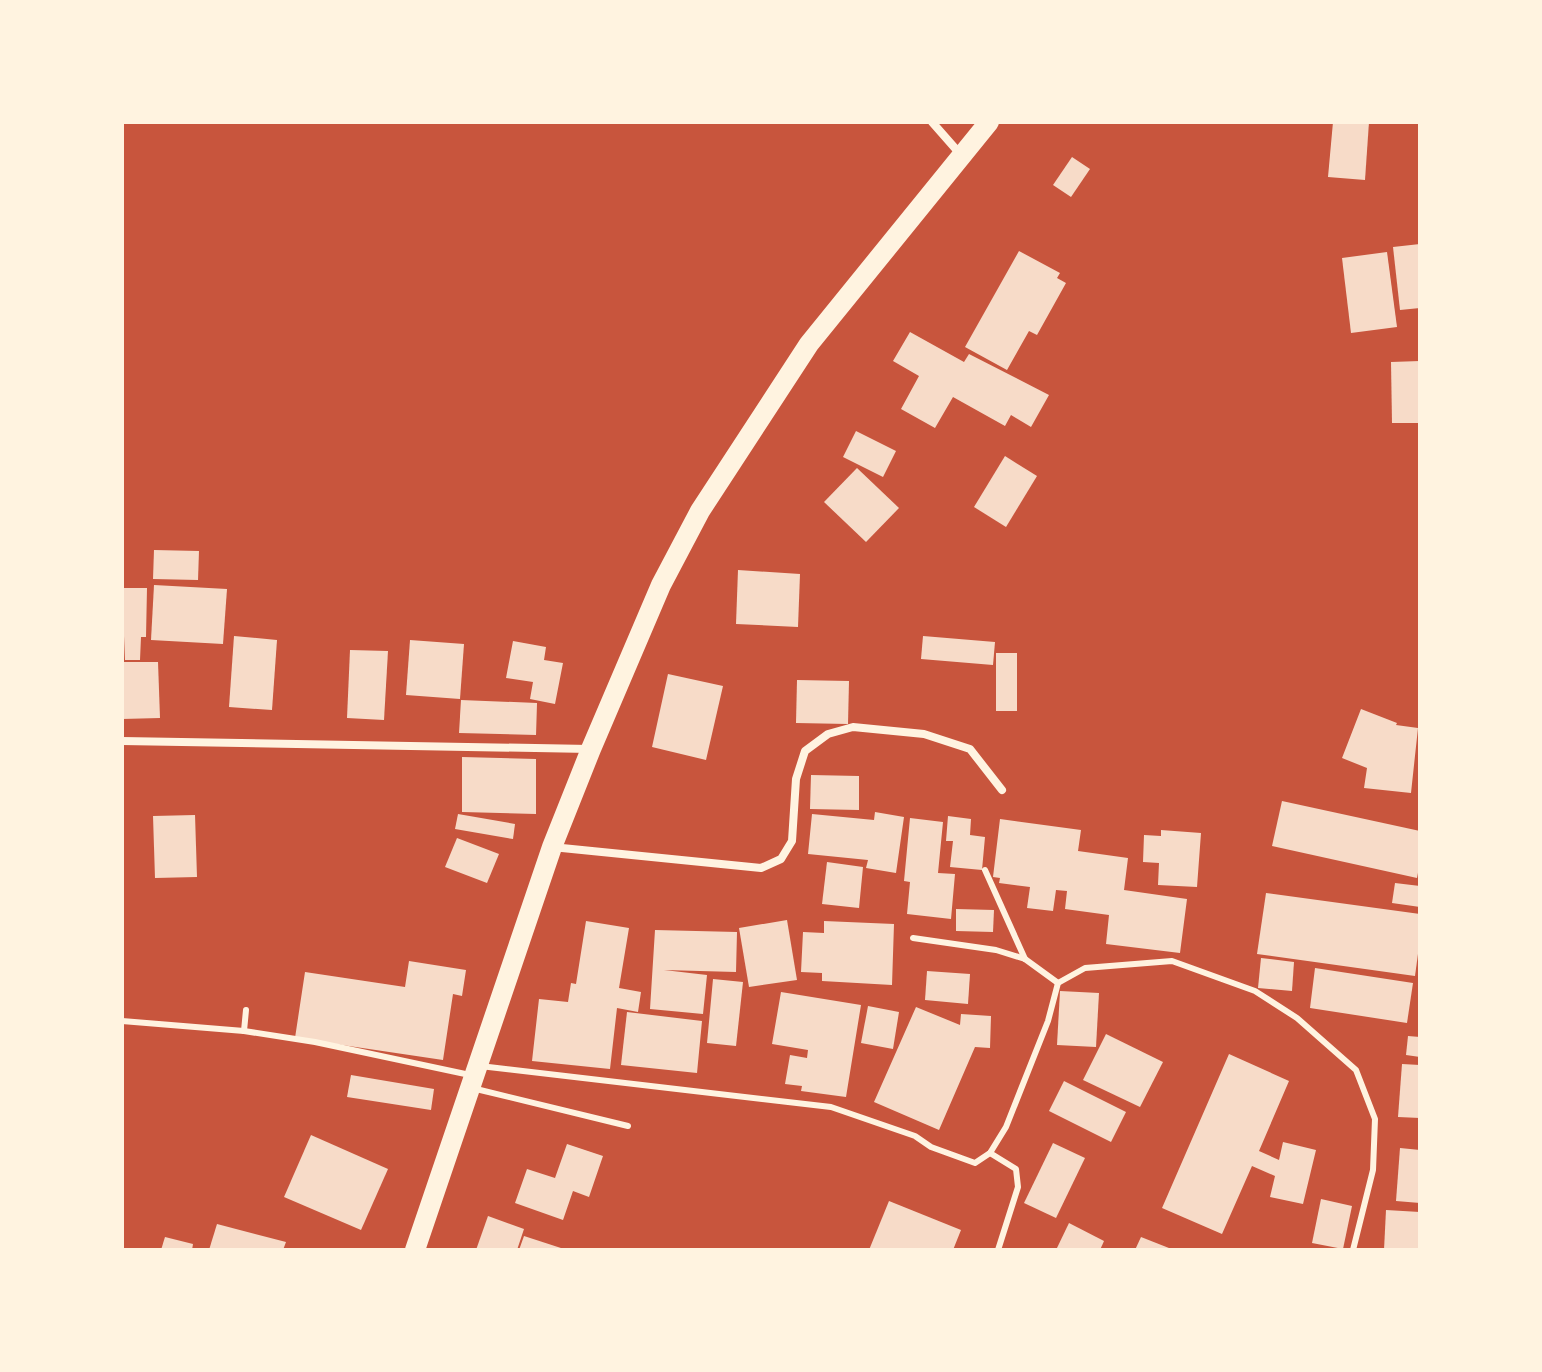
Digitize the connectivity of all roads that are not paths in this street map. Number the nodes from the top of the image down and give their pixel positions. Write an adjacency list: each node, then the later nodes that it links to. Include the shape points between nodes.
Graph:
1 (932, 122): 3 (street)
2 (989, 122): 3 (highway)
3 (961, 155): 5 (highway, via 809,344 700,511 661,585)
4 (122, 741): 5 (street)
5 (591, 749): 7 (highway)
6 (1002, 790): 7 (street, via 970,749 924,734 853,727 828,734 805,751 796,779 792,841 781,859 761,868)
7 (552, 847): 15 (highway)
8 (985, 870): 10 (lane)
9 (913, 938): 10 (lane)
10 (1025, 959): 11 (lane)
11 (1058, 983): 17 (lane, via 1048,1021); 20 (lane, via 1085,968 1172,961 1255,991 1297,1018 1356,1070 1375,1119 1373,1170)
12 (246, 1010): 14 (lane)
13 (122, 1021): 14 (lane)
14 (244, 1031): 15 (lane)
15 (473, 1076): 16 (lane); 17 (lane, via 831,1107 975,1163); 18 (highway)
16 (628, 1126)
17 (990, 1153): 19 (lane, via 1016,1169 1018,1187)
18 (415, 1250)
19 (998, 1250)
20 (1353, 1250)

